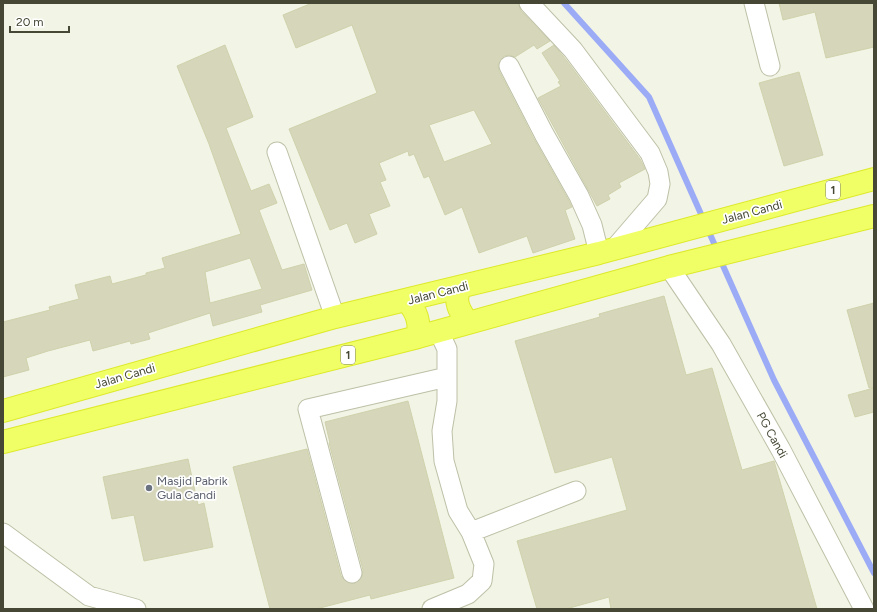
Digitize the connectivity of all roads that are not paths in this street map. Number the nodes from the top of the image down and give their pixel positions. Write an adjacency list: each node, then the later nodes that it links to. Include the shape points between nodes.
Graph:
1 (529, 3): 8 (street, via 573,50 650,154 658,172 660,184 657,199)
2 (754, 3): 4 (street)
3 (509, 66): 8 (street)
4 (770, 66)
5 (277, 152): 12 (street)
6 (874, 179): 8 (highway, Jalan Candi / 1)
7 (874, 216): 9 (highway, 1)
8 (607, 251): 10 (highway, Jalan Candi / 1)
9 (669, 268): 13 (highway, 1); 25 (street, PG Candi, via 721,344 781,450)
10 (460, 288): 11 (highway, Jalan Candi / 1); 13 (highway, via 456,301)
11 (407, 301): 12 (highway, Jalan Candi / 1); 15 (highway, via 418,317)
12 (335, 316): 17 (highway, Jalan Candi / 1)
13 (468, 323): 14 (highway, 1)
14 (439, 332): 15 (highway, 1); 16 (street, via 446,349)
15 (418, 337): 18 (highway, 1)
16 (447, 377): 20 (street, via 447,401 442,431 444,461 458,511); 22 (street, via 308,409)
17 (3, 411)
18 (3, 442)
19 (576, 491): 20 (street)
20 (471, 532): 24 (street, via 484,564 482,581 468,594)
21 (3, 533): 23 (street, via 89,596)
22 (352, 573)
23 (136, 609)
24 (432, 609)
25 (864, 609)

